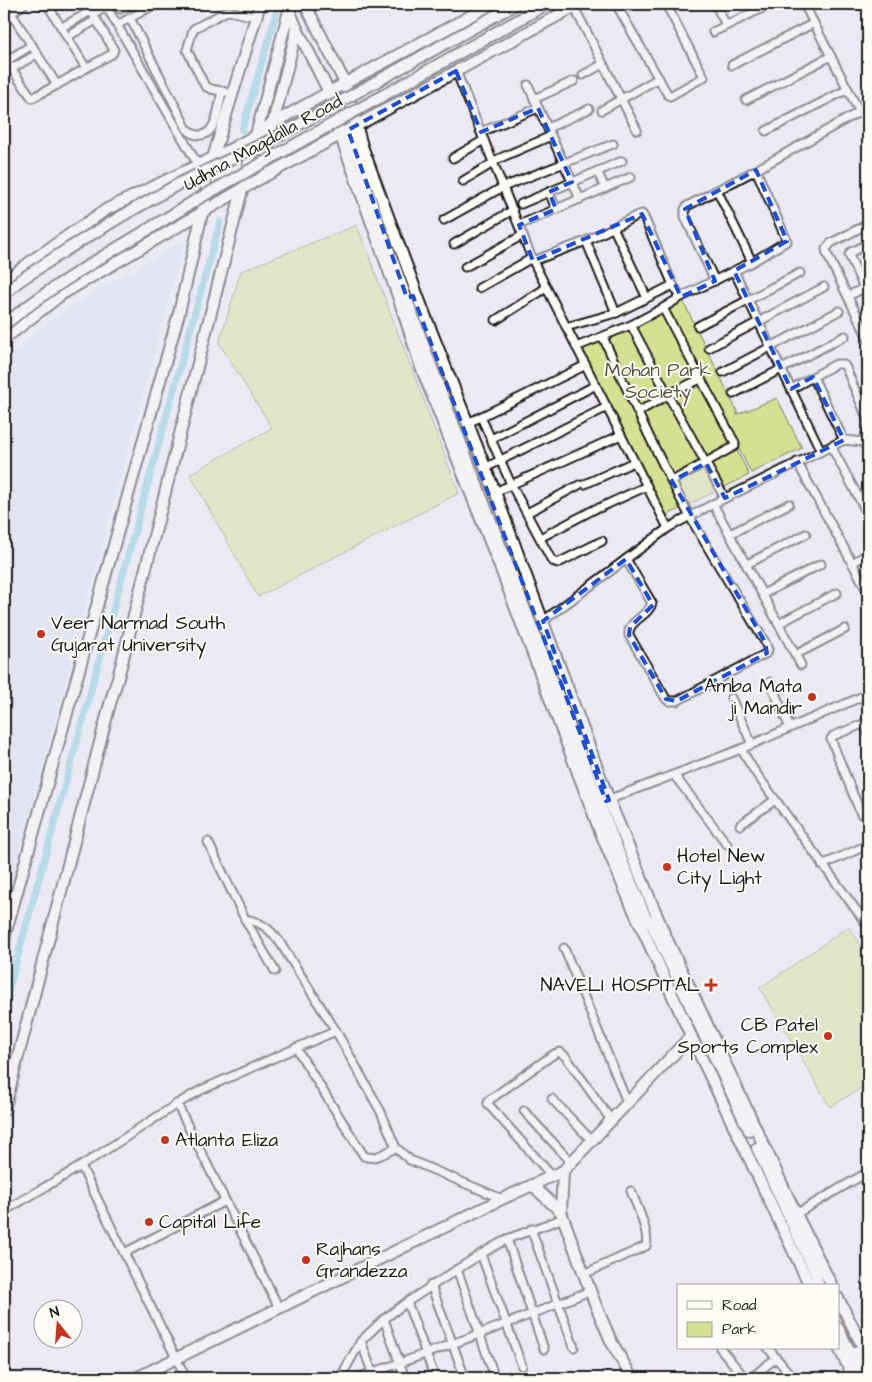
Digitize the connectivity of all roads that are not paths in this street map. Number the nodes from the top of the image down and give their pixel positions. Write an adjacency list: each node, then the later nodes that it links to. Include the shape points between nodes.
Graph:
1 (10, 4): 22 (street)
2 (24, 4): 24 (street)
3 (47, 4): 31 (street)
4 (117, 4): 5 (street, via 121,8)
5 (131, 4)
6 (156, 4): 27 (street)
7 (260, 4): 26 (main road)
8 (305, 4): 47 (main road)
9 (493, 4): 47 (main road)
10 (516, 4): 115 (main road, Udhna Magdalla Road, bridge, via 273,139 182,182 69,248)
11 (547, 4): 125 (main road, Udhna Magdalla Road, bridge, via 196,200 58,284)
12 (616, 4): 45 (street)
13 (666, 4): 45 (street, via 704,77 670,96)
14 (715, 4): 30 (street)
15 (771, 4): 20 (street)
16 (815, 4): 21 (street)
17 (106, 5): 23 (street); 29 (street)
18 (289, 5): 32 (main road); 68 (main road)
19 (577, 5): 39 (street); 43 (main road)
20 (760, 6): 30 (street)
21 (805, 6): 28 (street)
22 (4, 8)
23 (92, 12): 31 (street); 34 (street); 41 (street, via 114,52)
24 (11, 13): 25 (street); 35 (street)
25 (4, 17)
26 (256, 17): 51 (street, via 229,11 193,30 188,53 205,86); 53 (main road)
27 (130, 18): 29 (street); 51 (street, via 192,133 206,134 212,129)
28 (814, 23): 37 (street); 40 (street)
29 (117, 25): 77 (street)
30 (726, 25): 33 (street)
31 (62, 28): 34 (street)
32 (298, 29): 52 (main road); 62 (main road)
33 (714, 32)
34 (67, 36): 41 (street)
35 (32, 45): 36 (street); 38 (street)
36 (37, 54): 42 (street); 48 (street)
37 (831, 56): 50 (street); 56 (street)
38 (5, 59): 42 (street)
39 (603, 64): 44 (street); 55 (street)
40 (732, 66)
41 (86, 68): 48 (street)
42 (11, 69): 48 (street, via 32,98)
43 (456, 71): 64 (main road); 66 (street)
44 (583, 75)
45 (659, 78): 55 (street)
46 (574, 81): 54 (street)
47 (345, 83): 52 (main road); 64 (main road)
48 (57, 85)
49 (528, 85): 54 (street)
50 (848, 89): 61 (street); 67 (street)
51 (222, 91): 53 (street)
52 (329, 92): 62 (main road); 64 (main road)
53 (233, 93): 72 (main road)
54 (534, 99): 58 (street)
55 (621, 99): 60 (street); 65 (street)
56 (746, 100)
57 (868, 107): 61 (street)
58 (538, 108): 63 (street); 66 (street)
59 (589, 109): 63 (street)
60 (602, 110)
61 (860, 113): 78 (street)
62 (273, 123): 68 (main road); 81 (main road)
63 (548, 128): 69 (street)
64 (348, 130): 81 (main road); 149 (main road, via 362,146); 201 (main road, via 372,184 410,297 544,636); 201 (main road, via 421,367 502,572)
65 (637, 130)
66 (481, 132): 70 (street)
67 (766, 132)
68 (256, 135): 72 (main road); 86 (main road)
69 (551, 136): 75 (street); 76 (street)
70 (484, 140): 73 (street); 75 (street)
71 (613, 144): 76 (street)
72 (214, 157): 77 (main road); 82 (main road)
73 (453, 158)
74 (622, 160): 79 (street)
75 (493, 163): 83 (street); 85 (street)
76 (564, 163): 84 (street); 85 (street)
77 (198, 165): 82 (main road); 109 (main road, via 107,209)
78 (756, 170): 88 (street); 104 (street, via 787,241)
79 (597, 171): 84 (street); 87 (street)
80 (631, 177): 87 (street)
81 (261, 178): 86 (main road)
82 (205, 181): 94 (main road, via 207,192)
83 (463, 182)
84 (572, 182): 89 (street); 90 (street)
85 (503, 187): 93 (street); 95 (street)
86 (242, 188): 94 (main road); 219 (main road)
87 (606, 188): 90 (street)
88 (716, 190): 104 (street); 108 (street, via 687,206 684,212)
89 (548, 192): 91 (street); 92 (street)
90 (580, 199): 92 (street)
91 (521, 204)
92 (556, 209): 97 (street)
93 (513, 210): 97 (street); 101 (street)
94 (203, 211): 132 (main road, via 62,294); 210 (main road, via 179,313)
95 (444, 220)
96 (868, 224): 116 (street, via 826,249)
97 (519, 225): 99 (street)
98 (613, 227): 100 (street); 110 (street, via 638,214 643,216); 118 (street)
99 (523, 235): 103 (street); 105 (street)
100 (586, 241): 103 (street); 122 (street)
101 (454, 244)
102 (868, 244): 112 (street, via 849,255)
103 (533, 260): 113 (street); 114 (street)
104 (752, 262): 106 (street)
105 (465, 267)
106 (734, 271): 108 (street); 119 (street)
107 (800, 274): 119 (street)
108 (715, 281): 117 (street)
109 (4, 282)
110 (673, 285): 117 (street); 118 (street)
111 (824, 287): 124 (street)
112 (866, 287): 116 (street)
113 (479, 288)
114 (546, 288): 123 (street); 128 (street)
115 (4, 294)
116 (848, 296): 131 (street)
117 (681, 297): 120 (street)
118 (647, 298): 122 (street)
119 (749, 301): 124 (street); 127 (street)
120 (663, 308): 126 (street); 140 (street)
121 (839, 311): 135 (street)
122 (616, 313): 128 (street)
123 (496, 320)
124 (759, 322): 134 (street); 135 (street)
125 (4, 325)
126 (631, 325): 130 (street); 144 (street)
127 (698, 326)
128 (566, 327): 133 (street)
129 (845, 336): 137 (street)
130 (603, 337): 133 (street); 146 (street)
131 (868, 338)
132 (4, 339)
133 (576, 347): 136 (street)
134 (709, 348)
135 (771, 348): 137 (street); 138 (street)
136 (586, 365): 141 (street); 147 (street)
137 (782, 369): 142 (street); 143 (street)
138 (723, 372)
139 (813, 377): 142 (street); 148 (street, via 836,364 845,366); 153 (street)
140 (700, 379): 144 (street); 160 (street, via 735,443 735,446)
141 (596, 385): 145 (street); 152 (street)
142 (791, 389): 156 (street)
143 (733, 394)
144 (668, 395): 146 (street); 160 (street)
145 (607, 407): 151 (street); 158 (street)
146 (638, 412): 163 (street)
147 (481, 417): 149 (street); 152 (street)
148 (868, 420)
149 (468, 423): 162 (main road)
150 (868, 426): 154 (street)
151 (621, 435): 159 (street); 164 (street)
152 (491, 439): 158 (street)
153 (844, 440): 154 (street); 155 (street)
154 (863, 442): 157 (street)
155 (831, 446): 156 (street); 171 (street)
156 (821, 451): 161 (street)
157 (868, 451)
158 (501, 461): 162 (street); 164 (street)
159 (634, 462): 165 (street); 170 (street, via 582,484)
160 (706, 462): 163 (street); 167 (street)
161 (797, 462): 167 (street); 180 (street)
162 (485, 468): 166 (main road)
163 (672, 481): 172 (street)
164 (511, 484): 166 (street); 170 (street)
165 (646, 486): 173 (street); 176 (street)
166 (495, 492): 186 (main road)
167 (725, 498): 168 (street)
168 (713, 504): 172 (street); 174 (street)
169 (789, 504): 174 (street)
170 (527, 513): 176 (street)
171 (868, 515)
172 (690, 517): 173 (street); 179 (street, via 765,642 768,650 764,655 677,701 666,699 628,632 648,612 652,603)
173 (668, 528): 179 (street)
174 (730, 534): 181 (street)
175 (806, 534): 181 (street)
176 (540, 538): 177 (street, via 552,561 558,564)
177 (602, 541)
178 (868, 554): 180 (street)
179 (626, 559): 186 (street)
180 (852, 563): 183 (street)
181 (747, 564): 185 (street)
182 (821, 564): 185 (street)
183 (868, 592)
184 (837, 593): 187 (street)
185 (763, 594): 187 (street)
186 (543, 620): 201 (main road)
187 (778, 624): 189 (street)
188 (845, 629): 189 (street)
189 (795, 655): 190 (street)
190 (801, 665)
191 (770, 682): 195 (street)
192 (868, 694): 195 (street)
193 (731, 698): 197 (street)
194 (866, 723): 196 (street); 202 (street, via 831,739)
195 (790, 728): 197 (street)
196 (868, 733)
197 (752, 744): 198 (street)
198 (741, 749): 199 (street); 200 (street)
199 (674, 774): 201 (street); 205 (street)
200 (775, 800): 203 (street); 207 (street)
201 (602, 803): 214 (main road, via 630,904); 234 (main road); 242 (main road, via 651,914 653,926)
202 (861, 814)
203 (740, 825)
204 (208, 842): 208 (street)
205 (727, 844)
206 (868, 845): 207 (street)
207 (822, 865): 209 (street)
208 (245, 919): 212 (street); 213 (street, via 258,923 276,937)
209 (868, 926)
210 (4, 938)
211 (564, 948): 217 (street)
212 (275, 971)
213 (336, 1031): 215 (street); 223 (street, via 381,1112)
214 (690, 1036): 217 (main road); 243 (main road)
215 (296, 1048): 218 (street); 223 (street, via 364,1156 374,1157)
216 (552, 1099): 222 (street)
217 (627, 1102): 221 (main road)
218 (177, 1104): 225 (street); 250 (street)
219 (4, 1110)
220 (524, 1111): 224 (street)
221 (610, 1120): 222 (main road); 228 (street, via 560,1052 488,1101)
222 (592, 1141): 224 (main road)
223 (396, 1148): 231 (street, via 410,1160)
224 (571, 1162): 226 (main road)
225 (82, 1166): 233 (street); 238 (street)
226 (563, 1171): 228 (main road); 235 (main road)
227 (868, 1172): 234 (street)
228 (552, 1176): 229 (main road)
229 (532, 1185): 231 (main road); 235 (main road)
230 (631, 1191): 241 (street, via 648,1243)
231 (502, 1198): 250 (main road)
232 (221, 1203): 238 (street)
233 (4, 1211)
234 (796, 1214): 244 (main road)
235 (562, 1215): 236 (street); 241 (main road)
236 (531, 1229): 237 (street); 249 (street)
237 (507, 1239): 239 (street); 251 (street)
238 (124, 1253): 266 (street)
239 (481, 1254): 240 (street); 254 (street)
240 (457, 1269): 245 (street); 256 (street)
241 (584, 1274): 246 (main road)
242 (817, 1280)
243 (809, 1284)
244 (831, 1284)
245 (431, 1285): 247 (street); 258 (street)
246 (590, 1291): 249 (street); 281 (main road, via 611,1342)
247 (407, 1302): 253 (street); 264 (street)
248 (840, 1302): 265 (main road)
249 (559, 1304): 251 (street); 259 (street)
250 (278, 1308): 266 (main road)
251 (532, 1315): 254 (street); 260 (street)
252 (840, 1316): 270 (main road)
253 (384, 1319): 257 (street); 268 (street)
254 (507, 1324): 256 (street); 269 (street)
255 (840, 1332): 285 (main road)
256 (479, 1334): 258 (street); 280 (street)
257 (361, 1341): 271 (street); 272 (street)
258 (452, 1344): 264 (street); 279 (street)
259 (574, 1347)
260 (544, 1349)
261 (722, 1350): 282 (street)
262 (770, 1350): 267 (street)
263 (840, 1350): 273 (main road)
264 (426, 1354): 268 (street); 278 (street)
265 (868, 1357)
266 (176, 1358): 274 (main road); 275 (street)
267 (776, 1358): 283 (street); 284 (street)
268 (399, 1363): 272 (street); 277 (street)
269 (522, 1366)
270 (868, 1372)
271 (342, 1376)
272 (373, 1376): 276 (street)
273 (850, 1377)
274 (136, 1378)
275 (186, 1378)
276 (356, 1378)
277 (405, 1378)
278 (435, 1378)
279 (465, 1378)
280 (495, 1378)
281 (632, 1378)
282 (745, 1378)
283 (751, 1378)
284 (792, 1378)
285 (863, 1378)

